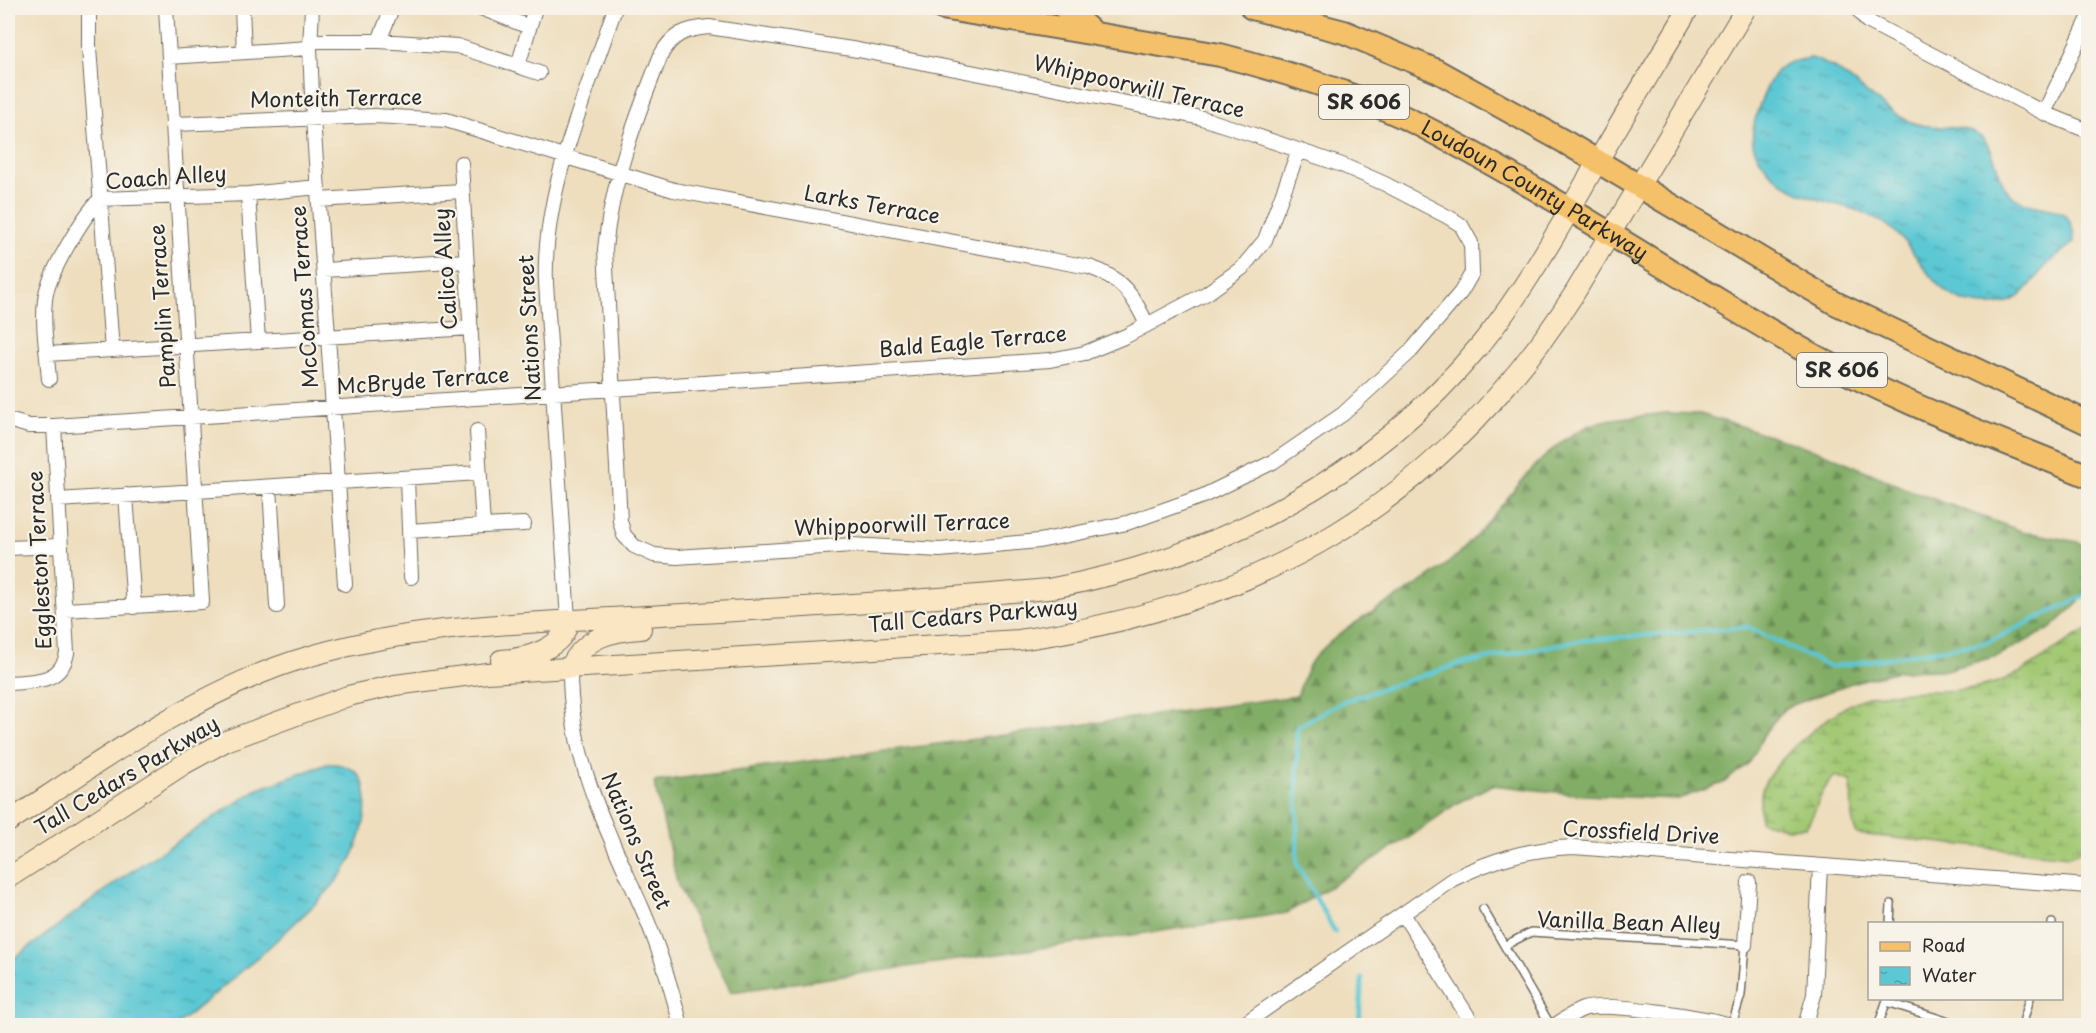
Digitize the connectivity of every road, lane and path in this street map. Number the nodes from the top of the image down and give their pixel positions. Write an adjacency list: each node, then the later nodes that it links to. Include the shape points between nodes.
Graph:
1 (89, 8): 38 (street)
2 (166, 8): 21 (street, Pamplin Terrace)
3 (242, 8): 20 (street)
4 (312, 8): 19 (street, McComas Terrace)
5 (392, 8): 18 (street)
6 (481, 8): 16 (street)
7 (535, 8): 16 (street)
8 (615, 8): 29 (street, Nations Street)
9 (942, 8): 17 (main road, Loudoun County Parkway / SR 606)
10 (1065, 8): 17 (main road)
11 (1252, 8): 30 (main road, SR 606, via 1344,32 1398,52 1505,107)
12 (1689, 8): 30 (main road, Tall Cedars Parkway)
13 (1746, 8): 33 (main road, Tall Cedars Parkway)
14 (1857, 8): 24 (street, via 1867,21)
15 (2088, 20): 24 (street)
16 (529, 27): 22 (street)
17 (1093, 33): 39 (main road, Loudoun County Parkway / SR 606, via 1220,55 1324,87 1438,134)
18 (380, 41): 19 (street); 22 (street, via 457,46)
19 (310, 44): 20 (street); 25 (street, McComas Terrace)
20 (244, 52): 21 (street)
21 (169, 57): 26 (street, Pamplin Terrace)
22 (518, 66): 23 (street)
23 (539, 73)
24 (2044, 113): 27 (street)
25 (313, 118): 26 (street, Monteith Terrace); 29 (street, Monteith Terrace, via 409,116 452,121); 36 (street, McComas Terrace)
26 (175, 124): 37 (street, Pamplin Terrace)
27 (2088, 131)
28 (1299, 150): 32 (street, Whippoorwill Terrace, via 1202,118 858,50 709,27 679,33 666,46); 43 (street, Bald Eagle Terrace, via 1265,240 1256,253 1224,282); 52 (street, Whippoorwill Terrace, via 1385,184 1461,225 1471,243 1472,273 1461,292 1411,351 1343,414 1273,462 1181,504 1127,523 1039,541 940,550 852,545 677,557 654,555 634,546 620,521)
29 (566, 156): 32 (street, Larks Terrace); 53 (street, Nations Street, via 551,218 546,267)
30 (1598, 162): 33 (main road, SR 606); 39 (main road, Tall Cedars Parkway)
31 (461, 163): 34 (street, Calico Alley)
32 (620, 173): 43 (street, Larks Terrace, via 674,190 1089,267 1109,275 1129,291); 52 (street, Whippoorwill Terrace, via 608,217 605,250)
33 (1639, 186): 40 (main road, Tall Cedars Parkway); 57 (main road, SR 606, via 1835,303)
34 (462, 191): 36 (street, Coach Alley); 41 (street, Calico Alley)
35 (248, 194): 36 (street, Coach Alley); 37 (street, Coach Alley); 46 (street, Coach Alley)
36 (319, 194): 42 (street, McComas Terrace)
37 (177, 196): 38 (street, Coach Alley); 47 (street, Pamplin Terrace)
38 (100, 199): 48 (street); 49 (street, Coach Alley, via 82,221 47,288)
39 (1569, 211): 40 (main road, Loudoun County Parkway / SR 606); 78 (main road, Tall Cedars Parkway, via 1536,267 1482,342 1412,417 1311,493 1236,532 1120,574 1048,589)
40 (1609, 236): 61 (main road, Loudoun County Parkway / SR 606, via 1869,385); 80 (main road, Tall Cedars Parkway, via 1540,344 1477,420 1435,460 1345,528 1244,582 1135,619 1019,640)
41 (466, 261): 42 (street); 44 (street, Calico Alley)
42 (324, 270): 45 (street, McComas Terrace)
43 (1147, 325): 52 (street, Bald Eagle Terrace, via 1106,346 1050,360)
44 (471, 328): 45 (street); 50 (street, Calico Alley)
45 (328, 338): 46 (street); 54 (street, McComas Terrace)
46 (258, 341): 47 (street)
47 (187, 346): 48 (street); 55 (street, Pamplin Terrace)
48 (111, 350): 49 (street)
49 (47, 354): 51 (street, Coach Alley)
50 (473, 372)
51 (49, 379)
52 (613, 390): 53 (street, Bald Eagle Terrace)
53 (554, 393): 54 (street, McBryde Terrace); 79 (street, Nations Street)
54 (333, 408): 55 (street, McBryde Terrace); 63 (street, McComas Terrace)
55 (192, 417): 58 (street, McBryde Terrace); 65 (street, Pamplin Terrace)
56 (8, 420): 58 (street, McBryde Terrace, via 29,426)
57 (2088, 423)
58 (54, 426): 67 (street, Eggleston Terrace)
59 (477, 431): 60 (street)
60 (479, 473): 62 (street); 69 (street)
61 (2088, 476)
62 (407, 479): 63 (street); 70 (street)
63 (338, 482): 64 (street); 74 (street, McComas Terrace)
64 (270, 487): 65 (street); 75 (street)
65 (195, 490): 66 (street); 76 (street, Pamplin Terrace, via 202,602)
66 (126, 495): 67 (street); 76 (street)
67 (58, 500): 71 (street, Eggleston Terrace)
68 (524, 524): 69 (street)
69 (483, 526): 70 (street)
70 (409, 531): 73 (street)
71 (60, 546): 72 (street); 77 (street, Eggleston Terrace)
72 (8, 549)
73 (411, 577)
74 (345, 585)
75 (277, 606)
76 (134, 607): 77 (street)
77 (65, 610): 82 (street, Eggleston Terrace, via 67,653 60,671 49,679)
78 (692, 613): 79 (main road, Tall Cedars Parkway); 80 (main road, via 673,626 608,633 577,653)
79 (568, 620): 81 (main road, via 567,628 556,641 534,653 512,659 453,663); 83 (main road, Tall Cedars Parkway, via 473,625 409,634 280,666 188,708 87,768)
80 (570, 668): 81 (main road, Tall Cedars Parkway); 97 (street, Nations Street, via 572,714 587,782 643,910)
81 (435, 679): 85 (main road, Tall Cedars Parkway, via 348,696 226,741)
82 (8, 683)
83 (8, 822)
84 (1820, 866): 87 (street, Crossfield Drive); 90 (street, Crossfield Drive, via 1573,847 1542,849 1482,864); 101 (street, via 1814,995)
85 (8, 878)
86 (1749, 882): 93 (street)
87 (2088, 886)
88 (1891, 904): 91 (lane)
89 (1483, 909): 92 (lane)
90 (1403, 914): 98 (street, Crossfield Drive); 99 (street)
91 (1890, 922)
92 (1506, 945): 93 (lane, Vanilla Bean Alley, via 1532,932); 100 (lane)
93 (1745, 945): 96 (lane, Vanilla Bean Alley, via 1741,995)
94 (1887, 1000): 102 (lane); 103 (lane)
95 (2030, 1000): 104 (lane)
96 (1732, 1025): 100 (street, via 1701,1017 1584,1009)
97 (681, 1026)
98 (1241, 1026)
99 (1474, 1026)
100 (1553, 1026)
101 (1806, 1026)
102 (1878, 1026)
103 (1962, 1026)
104 (2022, 1026)

